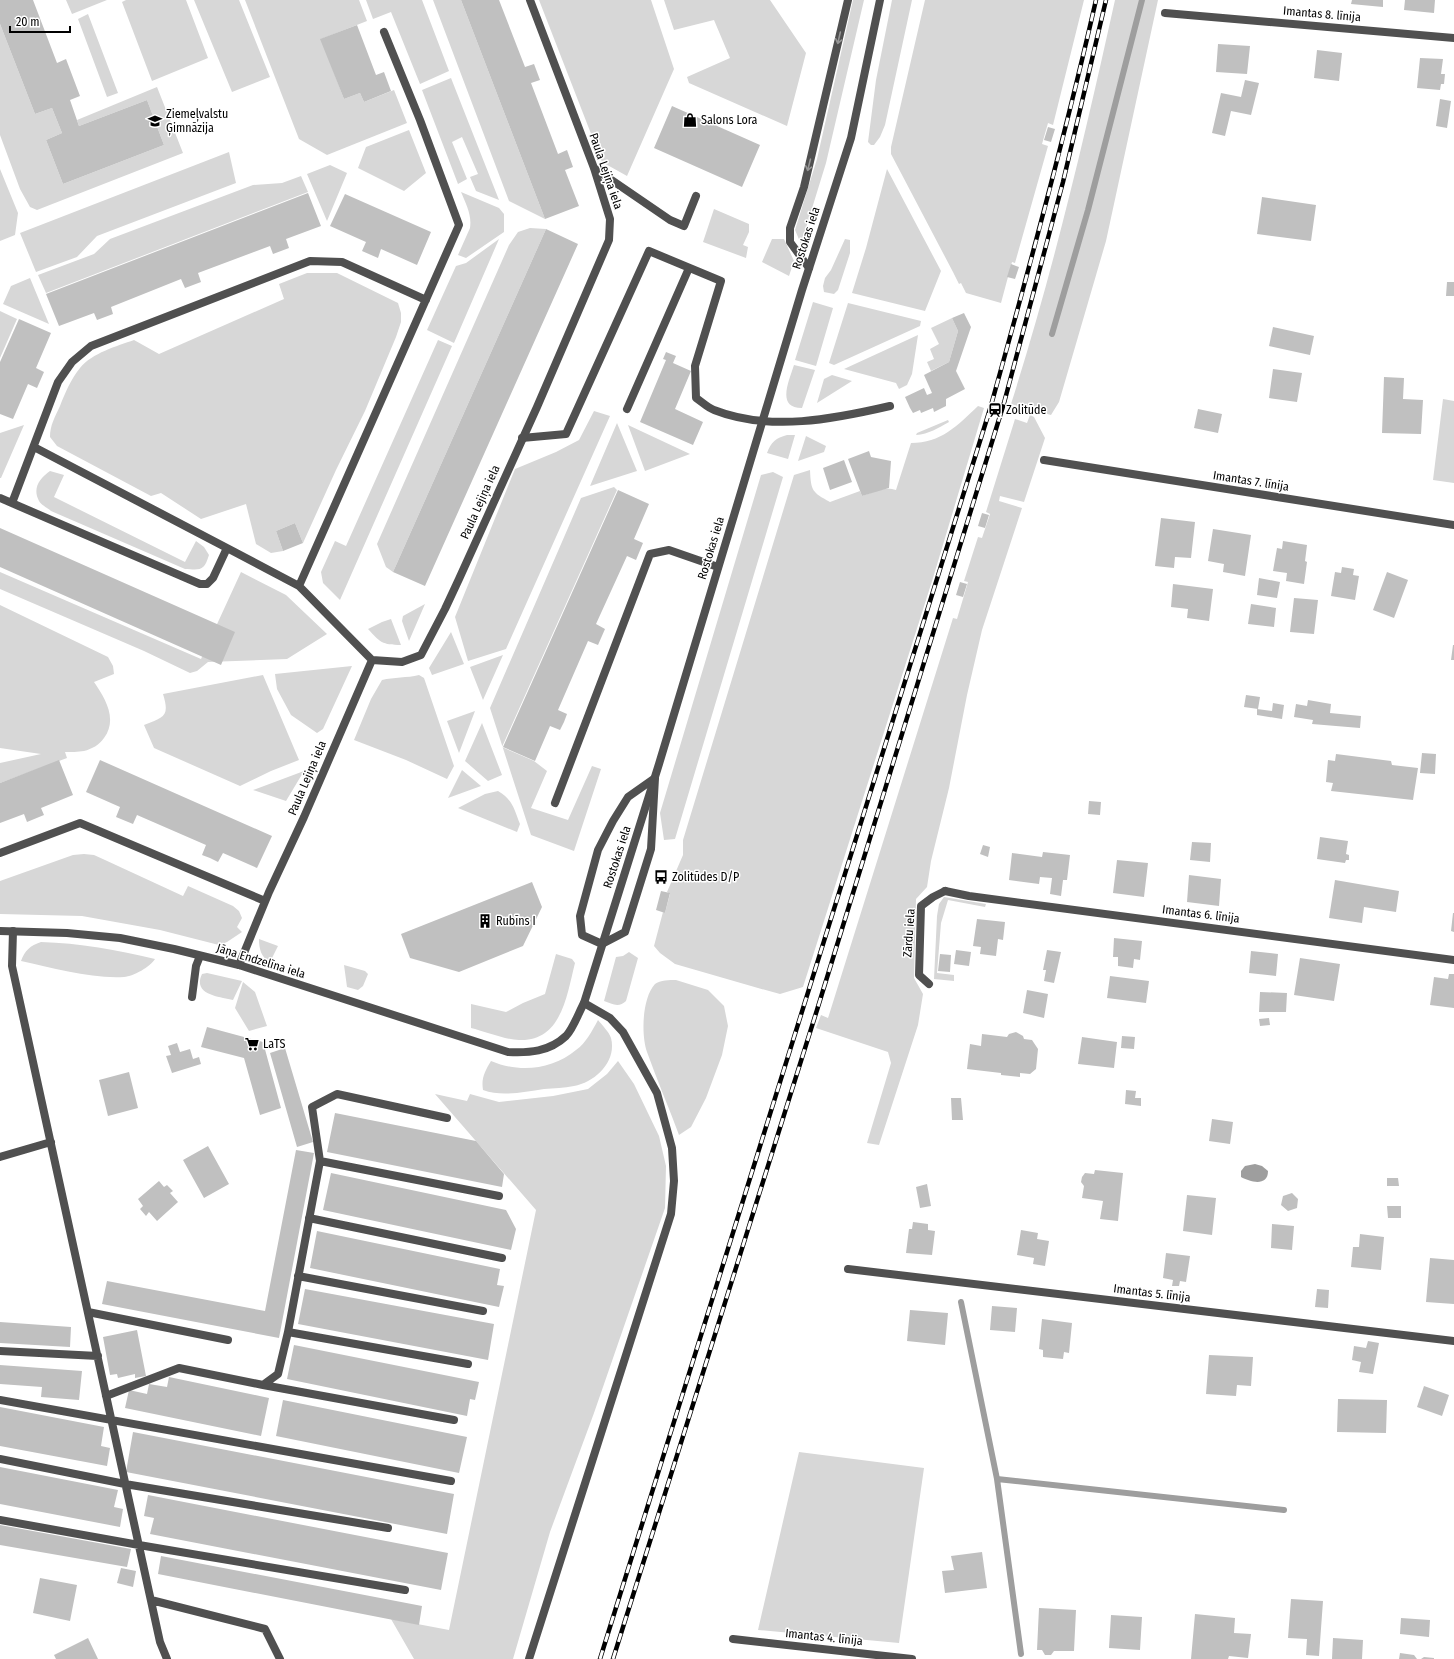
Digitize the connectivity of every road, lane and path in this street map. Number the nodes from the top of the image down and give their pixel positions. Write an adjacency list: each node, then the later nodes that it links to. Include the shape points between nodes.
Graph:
1 (530, 0): 7 (street, Paula Lejiņa iela)
2 (848, 0): 10 (street, one-way to 10, via 804,187 790,228 790,242)
3 (880, 0): 10 (street, Rostokas iela, via 851,138)
4 (1165, 14): 6 (street, Imantas 8. līnija)
5 (384, 32): 11 (street, via 423,126 459,225)
6 (1454, 38)
7 (594, 168): 8 (street, via 670,220 684,226); 15 (street, Paula Lejiņa iela, via 610,219 609,240)
8 (696, 196)
9 (689, 268): 13 (street); 14 (street, via 721,281 695,366 696,398 712,410); 15 (street, via 650,251 566,434)
10 (809, 268): 14 (street, Rostokas iela)
11 (426, 300): 16 (street, via 342,262 310,261 91,346 72,362 58,382); 23 (street)
12 (890, 406): 14 (street, via 804,422)
13 (627, 409)
14 (762, 421): 22 (street, Rostokas iela)
15 (522, 438): 24 (street, Paula Lejiņa iela, via 445,609 421,655 402,662)
16 (34, 447): 19 (street); 21 (street)
17 (1044, 460): 20 (street, Imantas 7. līnija)
18 (0, 498): 19 (street)
19 (12, 503): 21 (street, via 200,584 207,584 213,578)
20 (1454, 525)
21 (227, 548): 23 (street)
22 (718, 567): 25 (street, Rostokas iela); 26 (street, via 669,550 650,554)
23 (299, 586): 24 (street)
24 (372, 660): 29 (street, Paula Lejiņa iela)
25 (655, 778): 32 (street, Rostokas iela); 32 (street, via 651,849 625,932); 32 (street, via 628,797 598,850 580,916 582,935)
26 (555, 804)
27 (0, 853): 29 (street, via 80,823)
28 (945, 891): 34 (street, Imantas 6. līnija); 36 (street, Zārdu iela, via 921,906 919,975)
29 (265, 901): 35 (street, Paula Lejiņa iela)
30 (0, 931): 31 (street, Jāņa Endzelīna iela)
31 (13, 931): 33 (street, Jāņa Endzelīna iela, via 120,938); 41 (street, via 12,966)
32 (602, 944): 38 (street, Rostokas iela)
33 (200, 956): 35 (street, Jāņa Endzelīna iela); 37 (street, via 196,966)
34 (1454, 960)
35 (239, 965): 39 (street, Jāņa Endzelīna iela)
36 (930, 984)
37 (192, 997)
38 (584, 1003): 39 (street, Rostokas iela, via 567,1035 554,1045 541,1051); 73 (street, via 610,1018 622,1032 657,1093 672,1148 674,1181 671,1214)
39 (508, 1052)
40 (447, 1118): 43 (street, via 337,1094 312,1107)
41 (51, 1142): 42 (street); 50 (street)
42 (0, 1157)
43 (320, 1161): 44 (street); 45 (street)
44 (499, 1196)
45 (309, 1218): 46 (street); 48 (street)
46 (502, 1258)
47 (848, 1269): 53 (street, Imantas 5. līnija)
48 (298, 1276): 49 (street); 51 (street)
49 (483, 1311)
50 (88, 1312): 52 (street); 55 (street)
51 (288, 1332): 56 (street); 57 (street, via 278,1374)
52 (228, 1340)
53 (1454, 1341)
54 (0, 1351): 55 (street)
55 (98, 1356): 58 (street)
56 (468, 1364)
57 (263, 1385): 58 (street, via 179,1368); 61 (street)
58 (106, 1396): 60 (street)
59 (0, 1400): 60 (street)
60 (111, 1419): 63 (street); 64 (street)
61 (454, 1420)
62 (0, 1459): 64 (street)
63 (452, 1481)
64 (125, 1484): 66 (street); 67 (street)
65 (0, 1520): 67 (street)
66 (388, 1528)
67 (139, 1545): 68 (street); 69 (street)
68 (405, 1590)
69 (151, 1600): 71 (street, via 160,1642); 72 (street, via 265,1629)
70 (733, 1639): 74 (street, Imantas 4. līnija)
71 (167, 1659)
72 (280, 1659)
73 (530, 1659)
74 (912, 1659)

